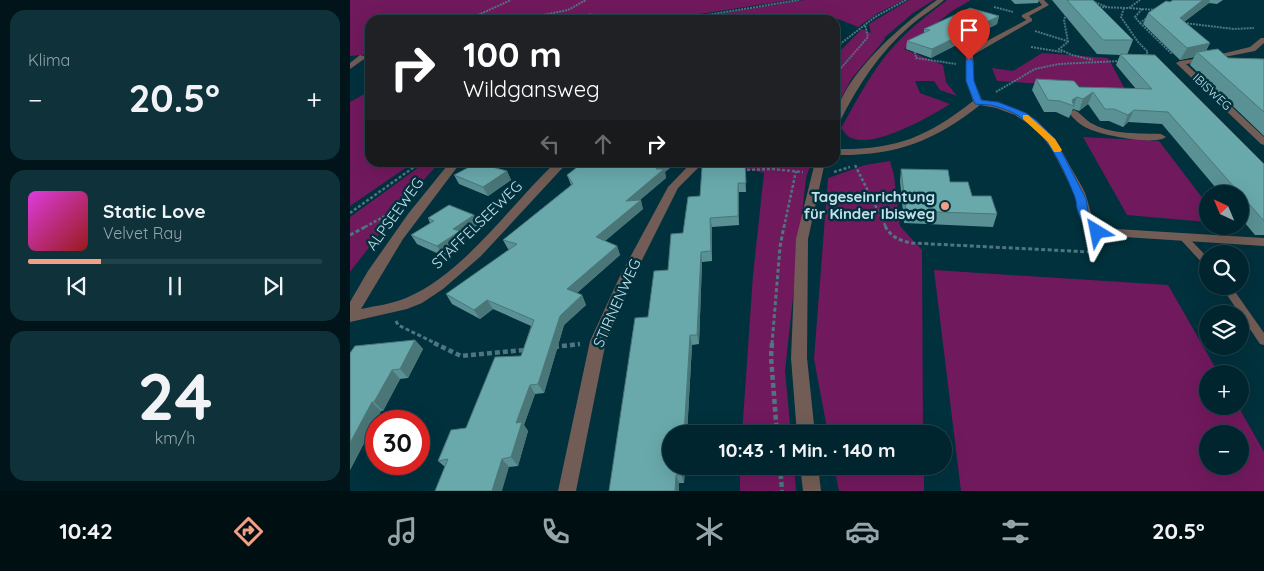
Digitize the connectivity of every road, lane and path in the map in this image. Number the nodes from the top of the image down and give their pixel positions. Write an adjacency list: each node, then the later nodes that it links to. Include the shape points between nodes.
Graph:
1 (511, 0): 18 (path)
2 (586, 0): 19 (path, via 568,10)
3 (799, 0): 20 (path)
4 (906, 0): 24 (path)
5 (942, 0): 43 (street, via 888,42 860,76)
6 (1041, 0): 25 (street, via 1046,5 1024,16 1031,24)
7 (1088, 0): 11 (path)
8 (1140, 0): 13 (path)
9 (994, 7): 16 (path)
10 (1090, 7): 11 (path)
11 (1108, 7): 12 (path)
12 (1124, 8): 13 (path); 36 (path, via 1121,17 1148,52)
13 (1129, 8): 15 (path)
14 (1067, 9): 28 (path, via 1064,20)
15 (1142, 9): 17 (path, via 1158,10); 23 (path, via 1135,17)
16 (1011, 12)
17 (1153, 13)
18 (478, 15)
19 (543, 15)
20 (707, 15)
21 (1154, 17): 23 (path, via 1149,16)
22 (1183, 22): 26 (path)
23 (1140, 23): 34 (path, via 1171,54 1198,55)
24 (865, 24): 29 (path); 40 (path, via 868,37)
25 (1021, 26): 28 (path); 39 (street, via 969,54)
26 (1249, 27)
27 (1264, 40): 34 (street, via 1252,49)
28 (1068, 42): 32 (path, via 1059,49)
29 (840, 44)
30 (1031, 47): 32 (path)
31 (915, 52): 39 (path, via 916,58)
32 (1063, 52): 37 (path)
33 (350, 58): 38 (street, via 363,57)
34 (1209, 59): 46 (street, IBISWEG, via 1180,63)
35 (1125, 60): 37 (path)
36 (1144, 60)
37 (1097, 61): 41 (path, via 1035,69)
38 (350, 66)
39 (970, 66): 42 (street, via 970,81)
40 (840, 69)
41 (995, 92)
42 (978, 102): 48 (street, via 938,132 899,148); 59 (street, via 996,104 1023,115 1052,140 1081,199 1088,224)
43 (840, 112)
44 (1074, 113): 45 (street, via 1079,121 1113,134)
45 (1161, 137)
46 (1264, 142)
47 (840, 152): 48 (street)
48 (850, 153): 59 (path, via 888,231 900,241 1091,252)
49 (414, 167): 58 (path)
50 (452, 167): 57 (street, ALPSEEWEG)
51 (558, 167): 65 (street, STAFFELSEEWEG, via 453,275 416,300)
52 (693, 167): 75 (street, STIRNENWEG, via 673,186 598,341)
53 (774, 167): 55 (path)
54 (819, 167): 72 (street, via 802,239 799,358)
55 (734, 170)
56 (796, 171): 71 (path, via 780,247 771,357)
57 (428, 195): 60 (path); 65 (street, ALPSEEWEG, via 371,275)
58 (350, 213)
59 (1097, 232): 61 (street)
60 (350, 234)
61 (1183, 237): 62 (street); 63 (lane)
62 (1264, 242)
63 (1199, 254)
64 (1232, 295): 67 (lane)
65 (350, 315)
66 (398, 325): 70 (path, via 461,356)
67 (1264, 341)
68 (570, 345): 69 (path)
69 (550, 347)
70 (530, 349)
71 (776, 425)
72 (805, 425)
73 (781, 475): 76 (path)
74 (810, 475): 77 (street)
75 (567, 491)
76 (782, 491)
77 (812, 491)

